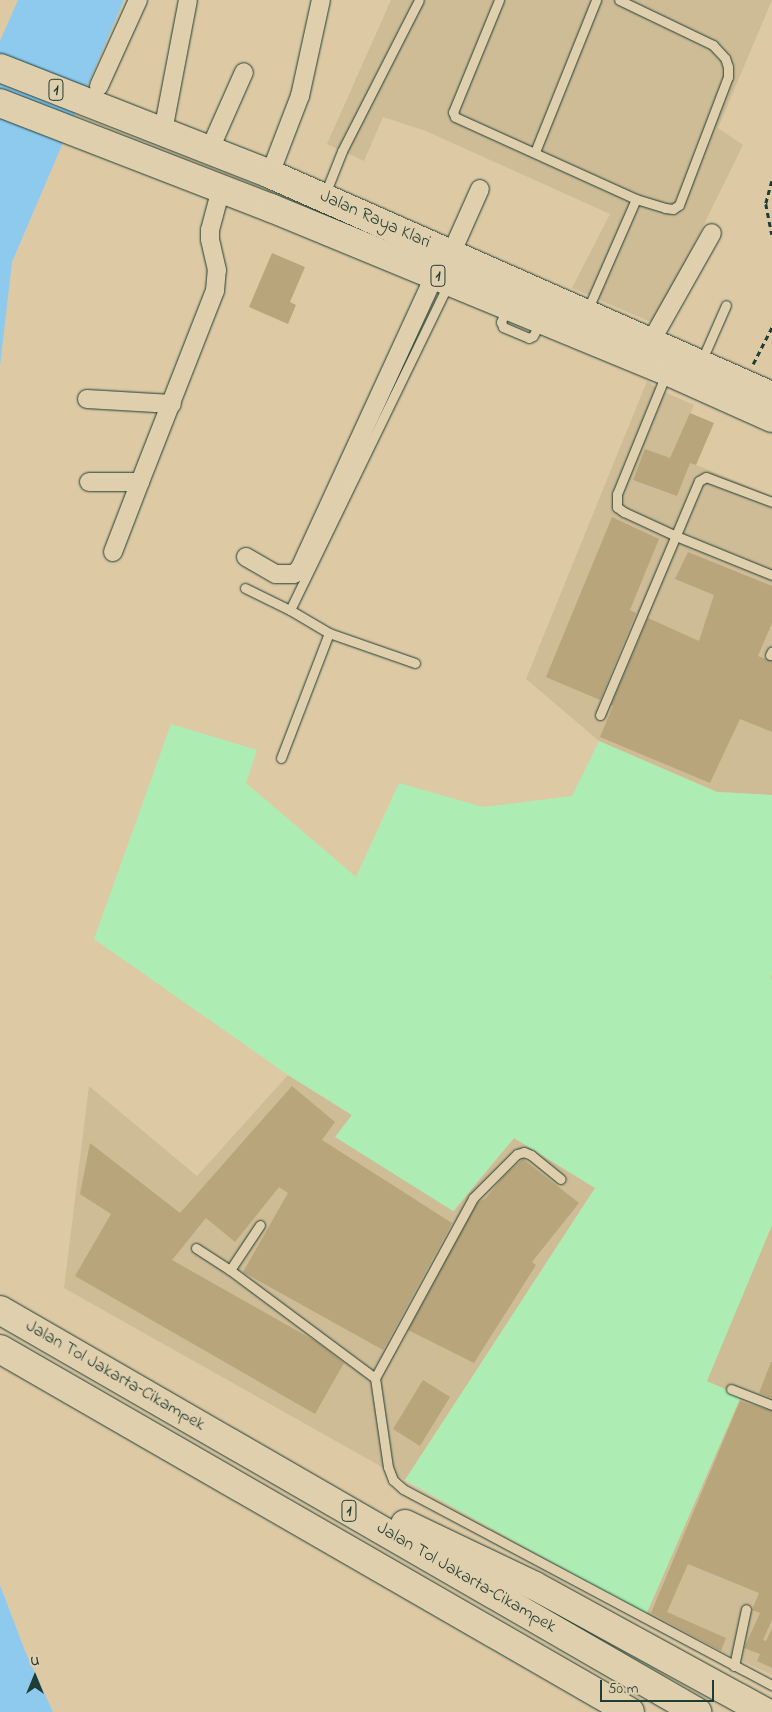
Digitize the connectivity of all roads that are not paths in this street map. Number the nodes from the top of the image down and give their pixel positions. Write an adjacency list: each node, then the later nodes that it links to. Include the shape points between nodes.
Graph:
1 (138, 0): 10 (street)
2 (188, 0): 12 (street)
3 (321, 0): 15 (street, via 300,96)
4 (419, 0): 18 (lane, via 342,151)
5 (499, 0): 14 (lane, via 453,112 455,117)
6 (596, 0): 14 (lane)
7 (619, 0): 19 (lane, via 713,45 725,58 728,67 728,77 679,205 674,209 665,208)
8 (0, 68): 12 (highway, Jalan Raya Klari / 1)
9 (244, 72): 13 (street)
10 (99, 86)
11 (0, 103): 16 (highway, Jalan Raya Klari / 1)
12 (162, 131): 13 (highway, Jalan Raya Klari / 1)
13 (209, 150): 15 (highway, Jalan Raya Klari / 1)
14 (535, 152): 19 (lane)
15 (270, 174): 18 (highway, Jalan Raya Klari / 1)
16 (221, 189): 21 (highway, Jalan Raya Klari / 1); 29 (street, via 210,230 217,270 215,291)
17 (480, 189): 21 (street)
18 (324, 196): 21 (highway, Jalan Raya Klari / 1)
19 (636, 199): 23 (lane)
20 (712, 233): 24 (street)
21 (445, 270): 23 (highway, Jalan Raya Klari / 1); 26 (highway, Jalan Raya Klari / 1, via 508,304); 36 (street, via 300,568 294,574 276,574); 39 (lane)
22 (726, 305): 25 (lane)
23 (586, 313): 24 (highway, Jalan Raya Klari / 1)
24 (650, 343): 25 (highway, Jalan Raya Klari / 1)
25 (700, 364): 27 (highway, Jalan Raya Klari / 1)
26 (667, 371): 30 (highway, Jalan Raya Klari / 1); 34 (lane, via 616,500 617,507 624,512)
27 (772, 396)
28 (87, 399): 29 (street)
29 (172, 404): 32 (street)
30 (772, 418)
31 (89, 482): 32 (street)
32 (140, 482): 35 (street)
33 (772, 502): 34 (lane, via 702,478)
34 (676, 536): 37 (lane); 42 (lane)
35 (113, 552)
36 (246, 557)
37 (772, 575)
38 (245, 588): 39 (lane)
39 (290, 610): 40 (lane)
40 (329, 633): 41 (lane); 43 (lane)
41 (415, 663)
42 (600, 715)
43 (281, 758)
44 (561, 1178): 50 (lane, via 524,1152 517,1154 474,1198)
45 (260, 1225): 47 (lane)
46 (196, 1248): 47 (lane)
47 (230, 1270): 50 (lane)
48 (0, 1310): 53 (highway, Jalan Tol Jakarta–Cikampek / 1)
49 (0, 1349): 57 (highway, Jalan Tol Jakarta–Cikampek / 1)
50 (375, 1378): 55 (lane, via 388,1468 403,1489)
51 (731, 1388): 52 (lane)
52 (772, 1405)
53 (225, 1439): 58 (highway, Jalan Tol Jakarta–Cikampek / 1); 59 (highway, via 535,1586)
54 (746, 1608): 55 (lane)
55 (734, 1666): 56 (lane)
56 (772, 1685)
57 (630, 1712)
58 (697, 1712)
59 (765, 1712)

